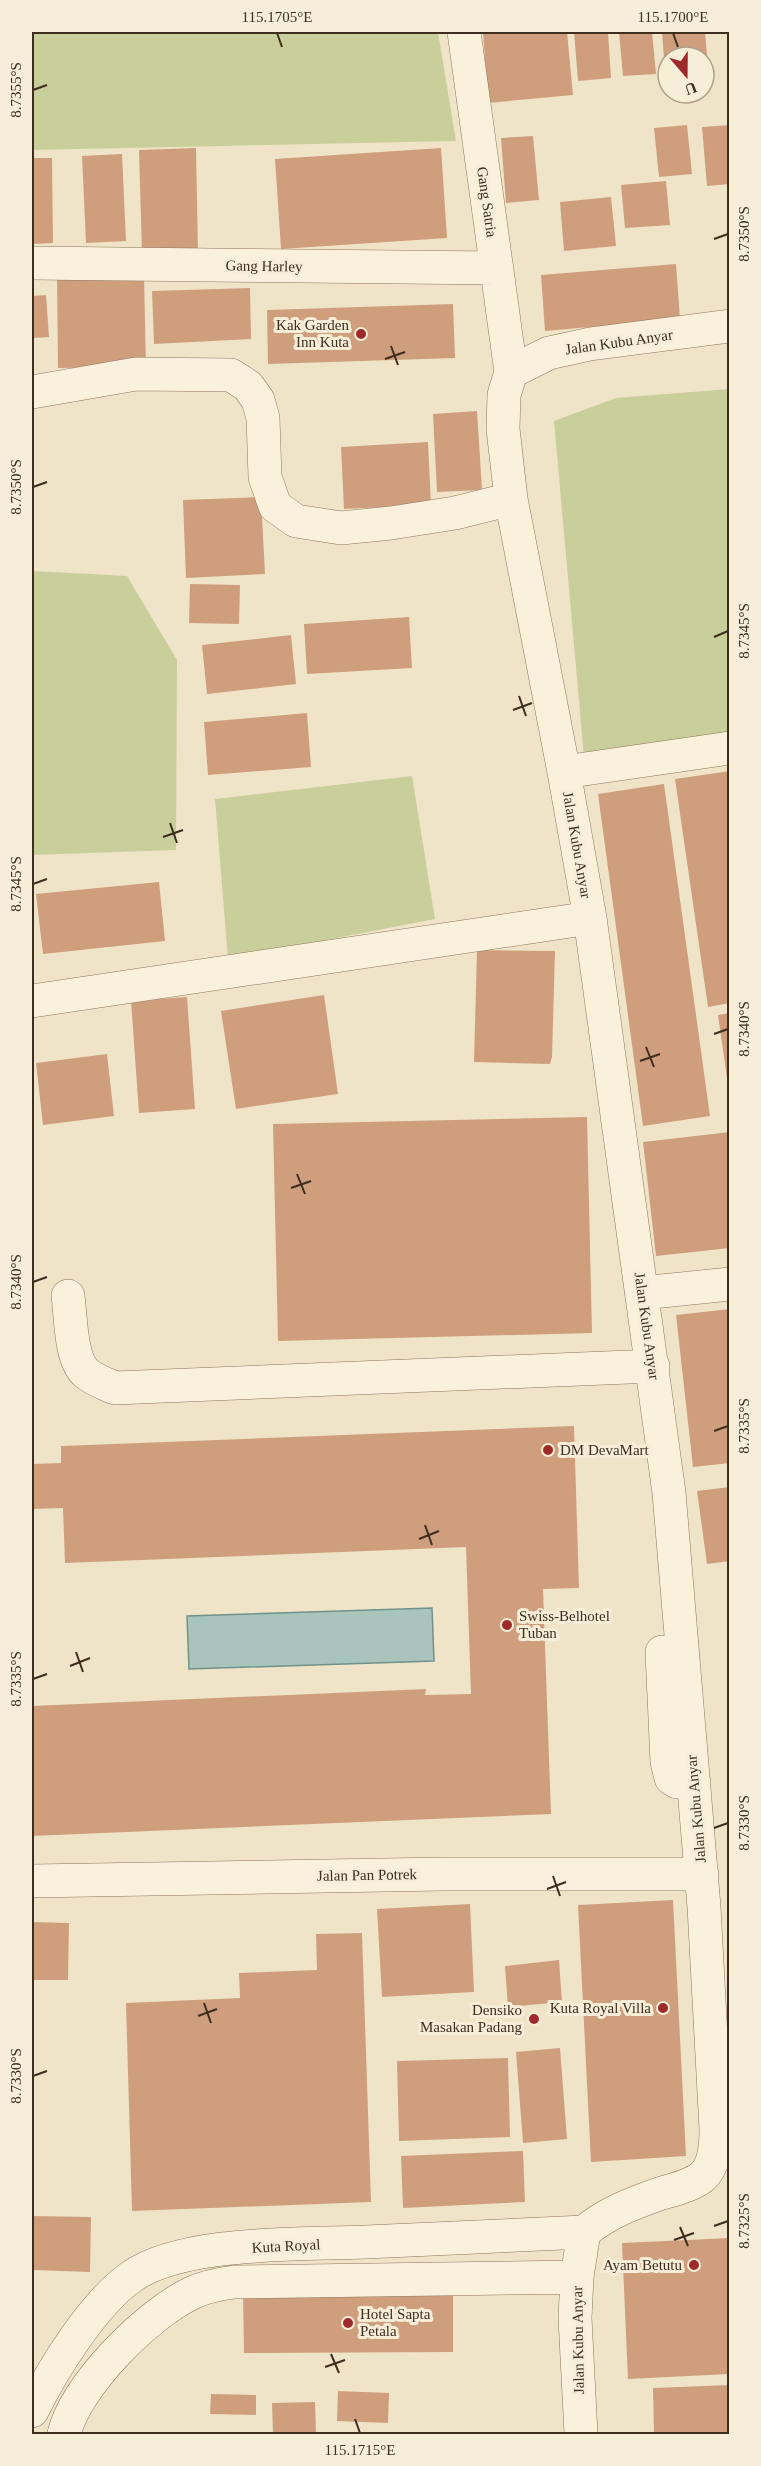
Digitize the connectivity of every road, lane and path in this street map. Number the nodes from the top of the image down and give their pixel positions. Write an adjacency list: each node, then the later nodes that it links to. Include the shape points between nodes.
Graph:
1 (464, 32): 3 (street, Gang Satria)
2 (32, 263): 3 (street, Gang Harley)
3 (496, 268): 5 (street, Gang Satria)
4 (729, 326): 5 (street, Jalan Kubu Anyar, via 590,344 549,353)
5 (511, 372): 7 (street, Jalan Kubu Anyar, via 504,395 503,429)
6 (32, 392): 7 (street, via 136,374 231,375 248,386 258,400 263,418 265,477 275,506 296,521 341,528 391,523)
7 (511, 499): 9 (street, Jalan Kubu Anyar)
8 (729, 748): 9 (street)
9 (564, 772): 10 (street, Jalan Kubu Anyar)
10 (590, 918): 11 (street); 13 (street, Jalan Kubu Anyar)
11 (32, 1001)
12 (729, 1284): 13 (street)
13 (642, 1293): 15 (street, Jalan Kubu Anyar)
14 (68, 1296): 15 (street, via 75,1354 80,1364 95,1379 115,1388)
15 (653, 1366): 16 (street, Jalan Kubu Anyar, via 673,1526)
16 (702, 1874): 17 (street, Jalan Pan Potrek); 18 (street, Jalan Kubu Anyar)
17 (32, 1881)
18 (717, 1907): 19 (street, Jalan Kubu Anyar)
19 (716, 2176): 20 (street, Jalan Kubu Anyar, via 628,2204 601,2217)
20 (584, 2232): 21 (street, Jalan Kubu Anyar); 22 (street, Kuta Royal, via 253,2247 154,2264 131,2277 103,2303)
21 (577, 2277): 23 (street, via 212,2285 178,2301 149,2322 110,2360); 25 (street, Jalan Kubu Anyar, via 575,2318)
22 (36, 2394): 23 (street, Kuta Royal)
23 (78, 2402): 24 (street)
24 (64, 2434)
25 (581, 2434)

